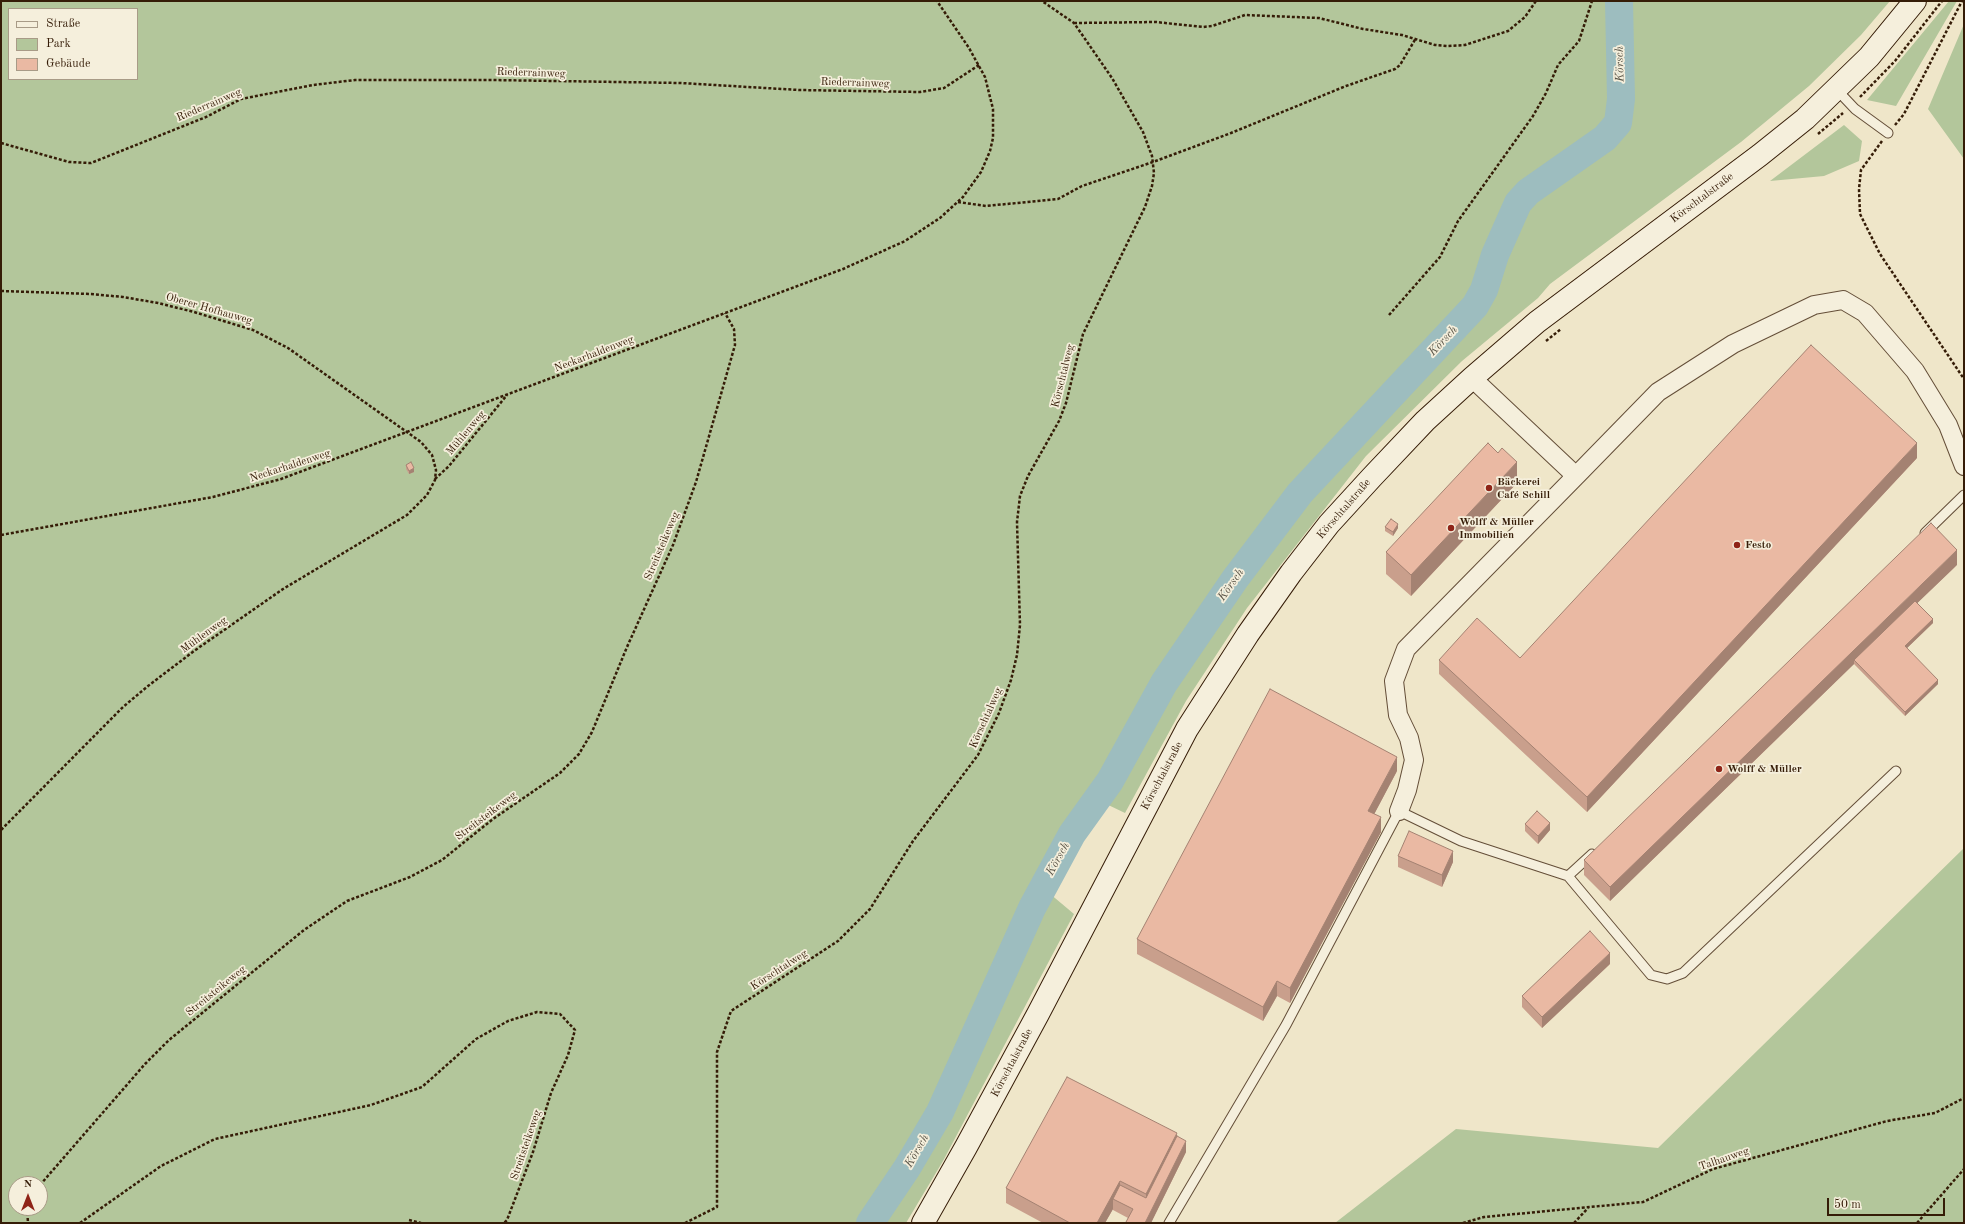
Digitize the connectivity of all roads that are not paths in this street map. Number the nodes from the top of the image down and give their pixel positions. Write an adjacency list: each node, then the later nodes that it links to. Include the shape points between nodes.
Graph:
1 (1916, 1): 2 (main road, Körschtalstraße, via 1869,57)
2 (1837, 90): 3 (lane, via 1851,105); 4 (main road, Körschtalstraße, via 1760,154 1537,322)
3 (1888, 133)
4 (1472, 378): 6 (street); 13 (main road, Körschtalstraße, via 1425,421 1329,524 1291,573 1208,695 1168,762 1038,1014)
5 (1964, 466): 6 (street, via 1948,425 1915,371 1865,313 1843,300 1814,305 1733,344 1658,392)
6 (1576, 476): 10 (street, via 1406,649 1394,681 1398,715 1409,738 1414,760 1407,790)
7 (1964, 495): 8 (lane)
8 (1918, 539)
9 (1896, 771): 12 (lane, via 1683,973 1668,979 1651,975)
10 (1398, 811): 12 (lane, via 1461,841); 14 (lane, via 1286,1025)
11 (1597, 849): 12 (lane)
12 (1568, 876)
13 (923, 1223)
14 (1169, 1223)

